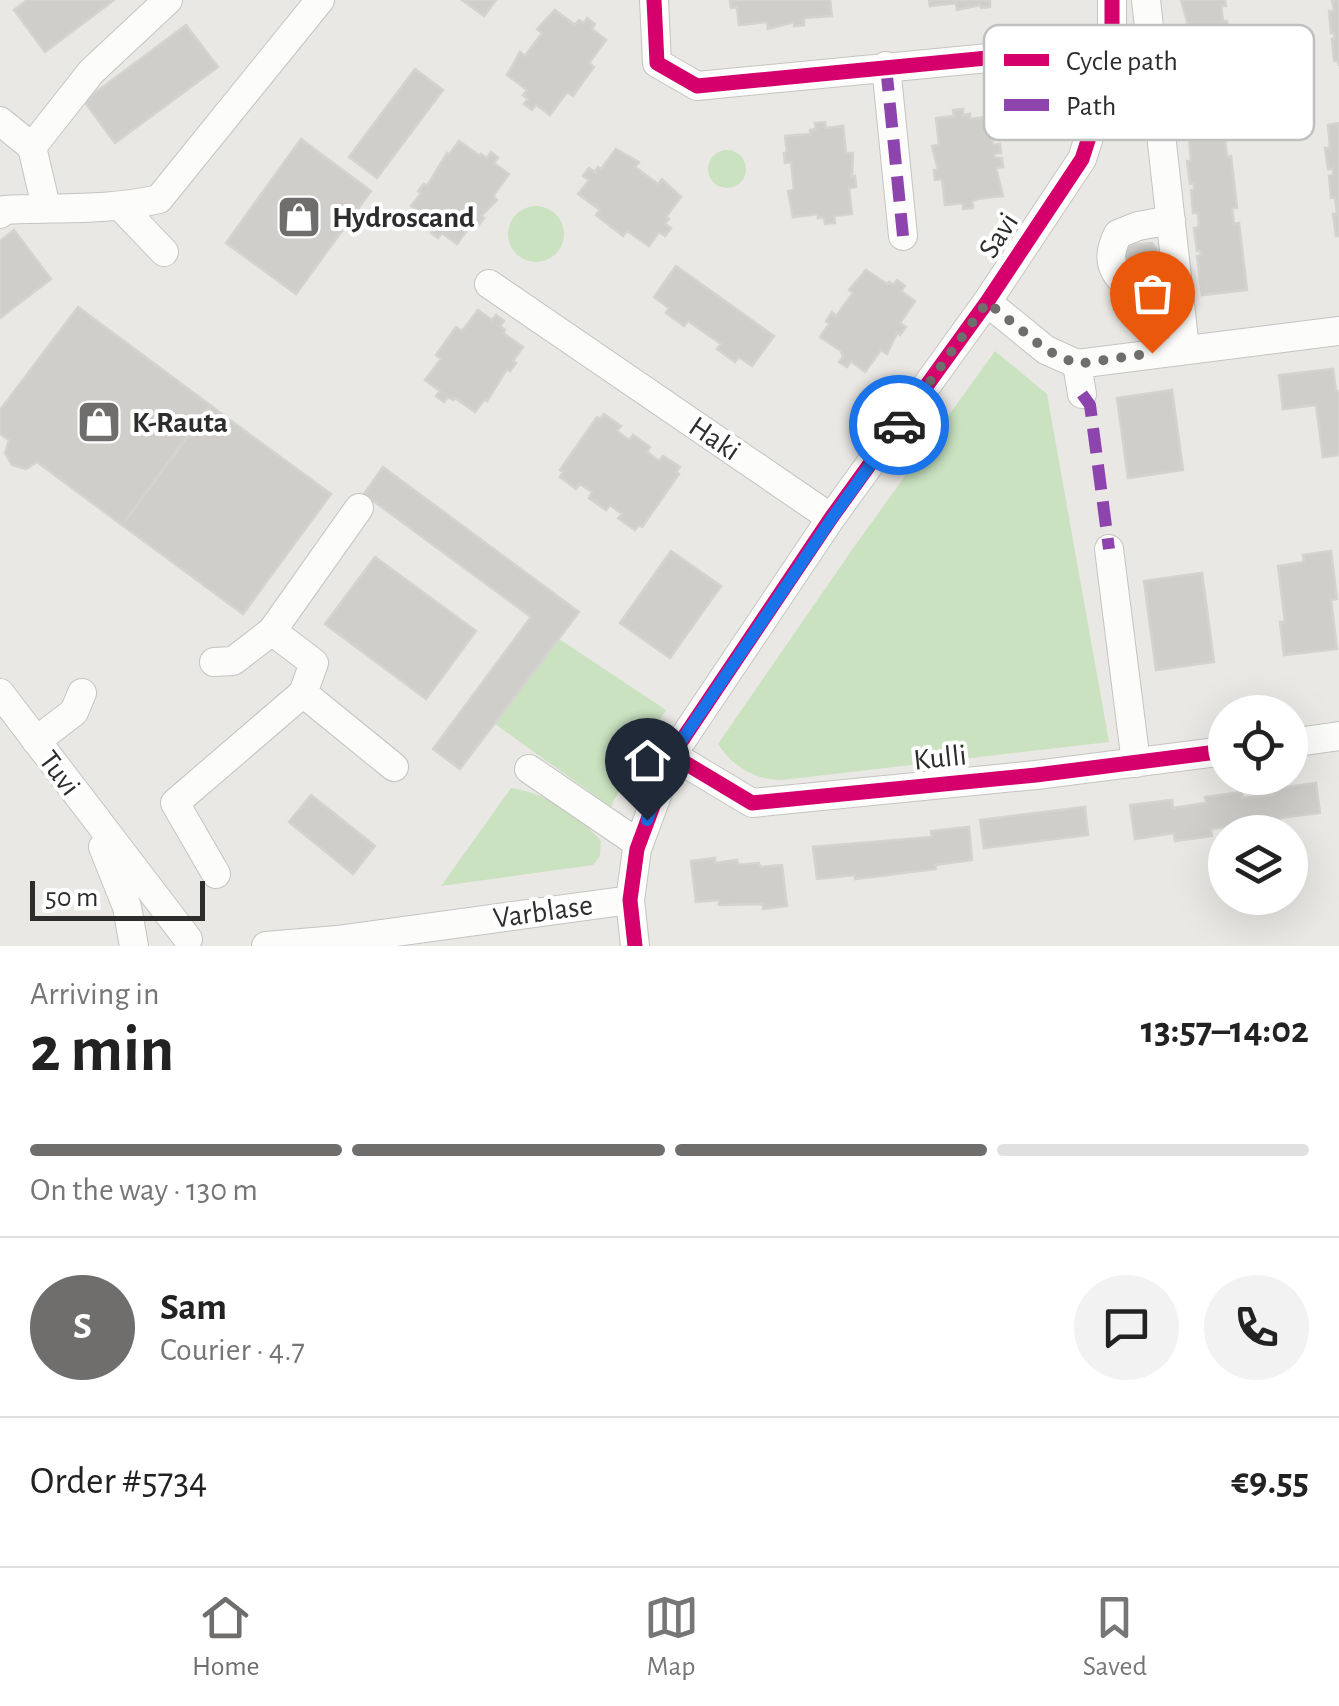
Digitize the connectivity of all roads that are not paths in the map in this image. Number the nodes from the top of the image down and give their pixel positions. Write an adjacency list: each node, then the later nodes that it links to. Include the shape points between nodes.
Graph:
1 (168, 0): 11 (street, via 91,72)
2 (320, 0): 13 (street, via 159,199)
3 (654, 0): 7 (street, via 656,63 697,86)
4 (1146, 0): 5 (street)
5 (1149, 25)
6 (984, 57): 7 (street)
7 (886, 66): 16 (street)
8 (0, 122): 11 (street)
9 (1088, 140): 20 (street, Savi)
10 (1161, 140): 15 (street)
11 (32, 146): 12 (street)
12 (46, 208): 13 (street); 14 (street)
13 (122, 208): 17 (street)
14 (0, 214)
15 (1170, 220): 19 (street); 19 (street, via 1118,234 1110,260 1127,285)
16 (903, 236)
17 (164, 252)
18 (489, 284): 26 (street, Haki)
19 (1178, 285): 22 (street)
20 (987, 302): 23 (street, via 1046,350); 26 (street, Savi)
21 (1339, 330): 22 (street)
22 (1185, 348): 23 (street)
23 (1077, 364): 24 (street)
24 (1082, 394)
25 (359, 508): 28 (street)
26 (832, 518): 37 (street, Savi)
27 (1109, 548): 38 (street)
28 (272, 631): 29 (street, via 233,661); 31 (street, via 314,664)
29 (214, 662)
30 (0, 692): 35 (street, Tuvi)
31 (302, 693): 39 (street); 43 (street, via 175,804)
32 (82, 694): 35 (street, via 74,712)
33 (1339, 736): 34 (street)
34 (1308, 740)
35 (36, 741): 41 (street, Tuvi)
36 (1208, 753): 38 (street, Kulli)
37 (672, 755): 38 (street, Kulli, via 752,803); 42 (street, Savi)
38 (1136, 763)
39 (394, 767)
40 (530, 769): 42 (street)
41 (84, 804): 45 (street, Tuvi); 47 (street, Tuvi)
42 (639, 844): 44 (street, Savi)
43 (216, 874)
44 (630, 900): 46 (street, Varblase); 49 (street, Savi)
45 (195, 942): 47 (street, via 160,938)
46 (330, 943): 48 (street, Varblase)
47 (138, 946)
48 (266, 946)
49 (636, 946)

